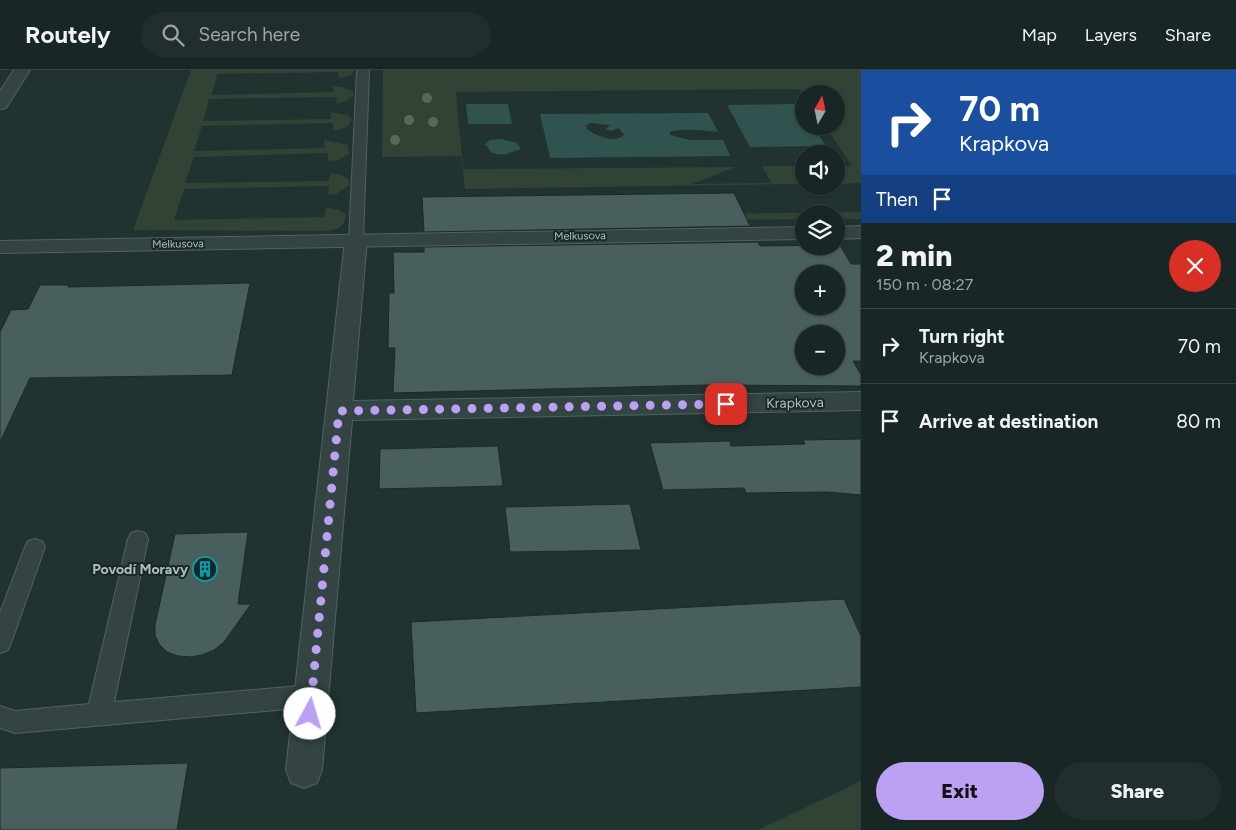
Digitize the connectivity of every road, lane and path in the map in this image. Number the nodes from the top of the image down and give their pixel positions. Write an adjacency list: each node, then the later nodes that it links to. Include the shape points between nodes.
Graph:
1 (22, 70): 3 (street)
2 (363, 70): 7 (lane)
3 (0, 104)
4 (861, 232): 6 (street)
5 (795, 233): 7 (street, Melkusova)
6 (845, 233)
7 (356, 240): 8 (street, Melkusova); 10 (street)
8 (0, 247)
9 (861, 401): 10 (street, Krapkova)
10 (339, 411): 14 (street)
11 (138, 539): 15 (lane)
12 (35, 547): 13 (lane)
13 (0, 643)
14 (311, 696): 15 (lane); 17 (street)
15 (99, 715): 16 (lane, via 15,722)
16 (0, 717)
17 (304, 770)

